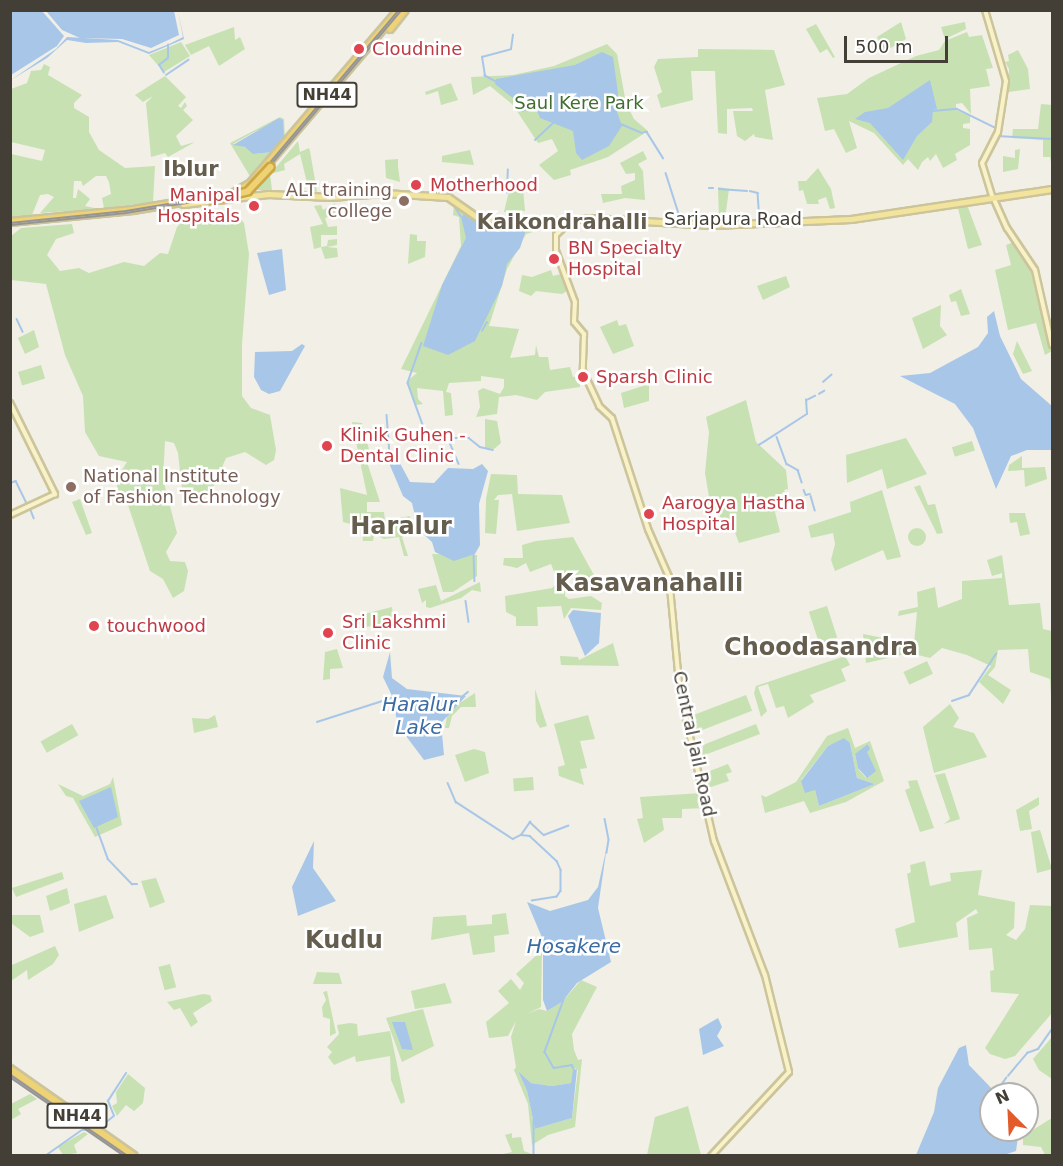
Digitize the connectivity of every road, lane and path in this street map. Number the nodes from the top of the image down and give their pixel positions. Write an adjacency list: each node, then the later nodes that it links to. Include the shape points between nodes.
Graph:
1 (402, 10): 3 (highway, NH44)
2 (986, 10): 8 (main road, via 1006,81 998,129 982,164)
3 (389, 25): 5 (highway, NH44, via 260,177); 9 (highway, NH44, bridge, via 382,39 248,191)
4 (1053, 188): 8 (main road, Sarjapura Road)
5 (240, 194): 6 (main road, Sarjapura Road); 9 (main road, Sarjapura Road); 12 (highway, NH44)
6 (253, 194): 7 (main road, Sarjapura Road); 7 (main road, Sarjapura Road)
7 (448, 196): 10 (main road, Sarjapura Road, via 481,218 521,224); 11 (main road, Sarjapura Road, via 476,214 516,221 588,215)
8 (992, 196): 13 (main road, Sarjapura Road, via 845,217); 14 (main road, via 1007,228 1035,270)
9 (184, 205): 12 (highway, NH44)
10 (563, 219): 11 (main road, Sarjapura Road); 19 (main road, Central Jail Road, via 566,225 556,235 556,251 575,302 574,322 584,334 583,371 599,406 612,418 648,529 669,577 680,693 714,841 765,975 789,1072)
11 (626, 219): 13 (main road, Sarjapura Road); 13 (main road, Sarjapura Road, via 695,226)
12 (10, 223)
13 (714, 223)
14 (1053, 345)
15 (11, 405): 16 (main road, via 54,494)
16 (10, 515)
17 (10, 1071): 18 (highway); 18 (highway, NH44)
18 (131, 1155)
19 (711, 1155)

